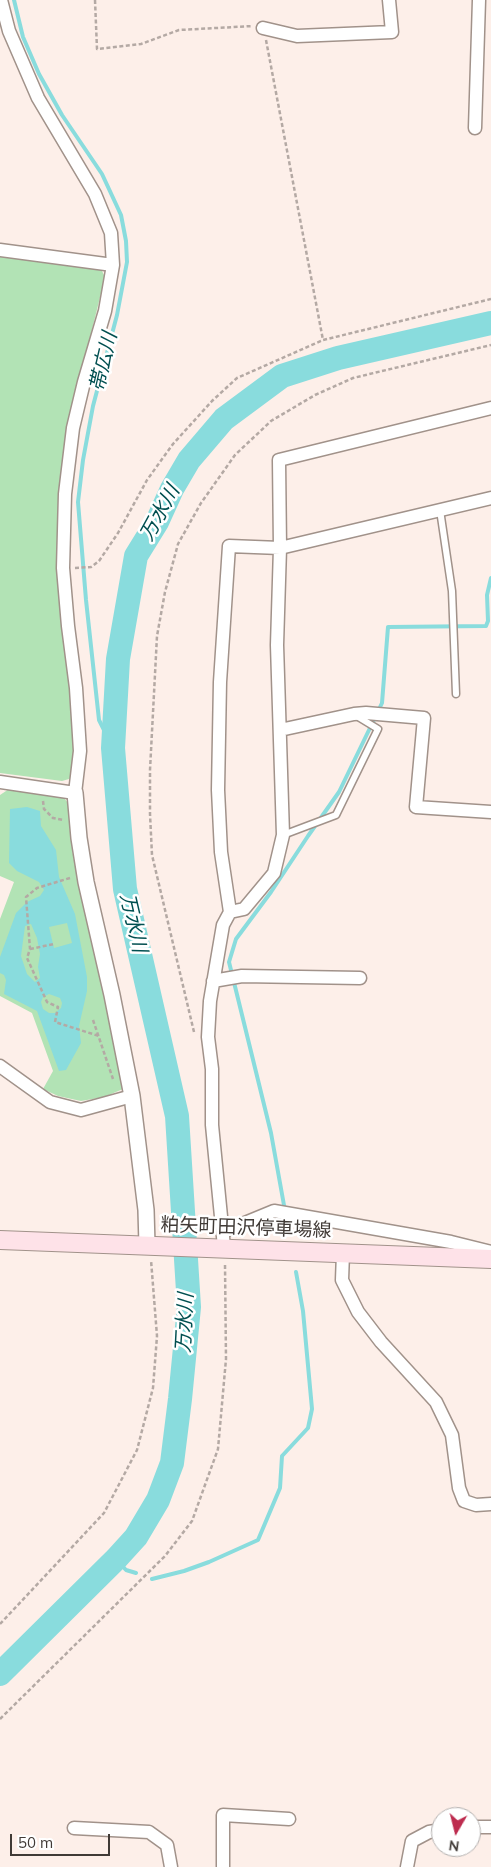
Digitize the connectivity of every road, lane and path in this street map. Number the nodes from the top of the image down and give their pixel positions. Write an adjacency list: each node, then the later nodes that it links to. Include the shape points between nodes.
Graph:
1 (1, 0): 8 (street, via 9,31 38,98 95,194 111,233)
2 (94, 0): 5 (path, via 97,49 141,44 179,30 248,25)
3 (389, 0): 5 (street, via 392,32 297,36)
4 (479, 0): 6 (street)
5 (263, 28): 10 (path)
6 (475, 128)
7 (0, 250): 8 (street)
8 (113, 265): 20 (street, via 105,311 73,428 65,494 63,568 80,751)
9 (491, 299): 10 (path)
10 (323, 340): 15 (path, via 236,378 173,444 98,560 91,567)
11 (491, 408): 14 (street, via 279,460)
12 (491, 498): 13 (street)
13 (440, 510): 14 (street); 16 (lane, via 452,591)
14 (280, 548): 18 (street, via 277,645); 24 (street, via 229,546 220,682 218,790 221,852)
15 (75, 568)
16 (456, 694)
17 (361, 716): 18 (street); 21 (street, via 424,718 416,807); 22 (lane, via 378,730 336,815)
18 (280, 730): 22 (street)
19 (0, 782): 20 (street)
20 (75, 793): 33 (street, via 86,882)
21 (491, 812)
22 (283, 835): 24 (street, via 274,873 244,909)
23 (70, 878): 26 (path, via 37,888 26,897)
24 (230, 912): 28 (street, via 223,925)
25 (54, 944): 26 (path)
26 (30, 949): 30 (path, via 28,958 47,1002 58,1007 55,1022)
27 (360, 978): 28 (street, via 236,977)
28 (217, 980): 35 (street, via 208,1037)
29 (93, 1020): 30 (path)
30 (98, 1036): 32 (path)
31 (0, 1066): 33 (street, via 50,1102 81,1110)
32 (114, 1081)
33 (132, 1096): 36 (street)
34 (0, 1240): 36 (main road, 粕矢町田沢停車場線)
35 (221, 1242): 36 (main road, 粕矢町田沢停車場線); 37 (street, via 274,1211); 38 (main road, 粕矢町田沢停車場線); 42 (path, via 226,1359 218,1449 192,1520 165,1556)
36 (151, 1245): 41 (path, via 157,1336 153,1388 137,1450 104,1513)
37 (491, 1252)
38 (344, 1253): 39 (main road, 粕矢町田沢停車場線); 40 (street, via 342,1280 358,1312 436,1402 452,1435 459,1488 464,1501 476,1505)
39 (491, 1259)
40 (491, 1504)
41 (0, 1624)
42 (0, 1719)
43 (289, 1819): 47 (street, via 223,1815)
44 (74, 1828): 46 (street, via 149,1832 167,1845)
45 (431, 1832): 48 (street, via 412,1841)
46 (171, 1867)
47 (224, 1867)
48 (407, 1867)

